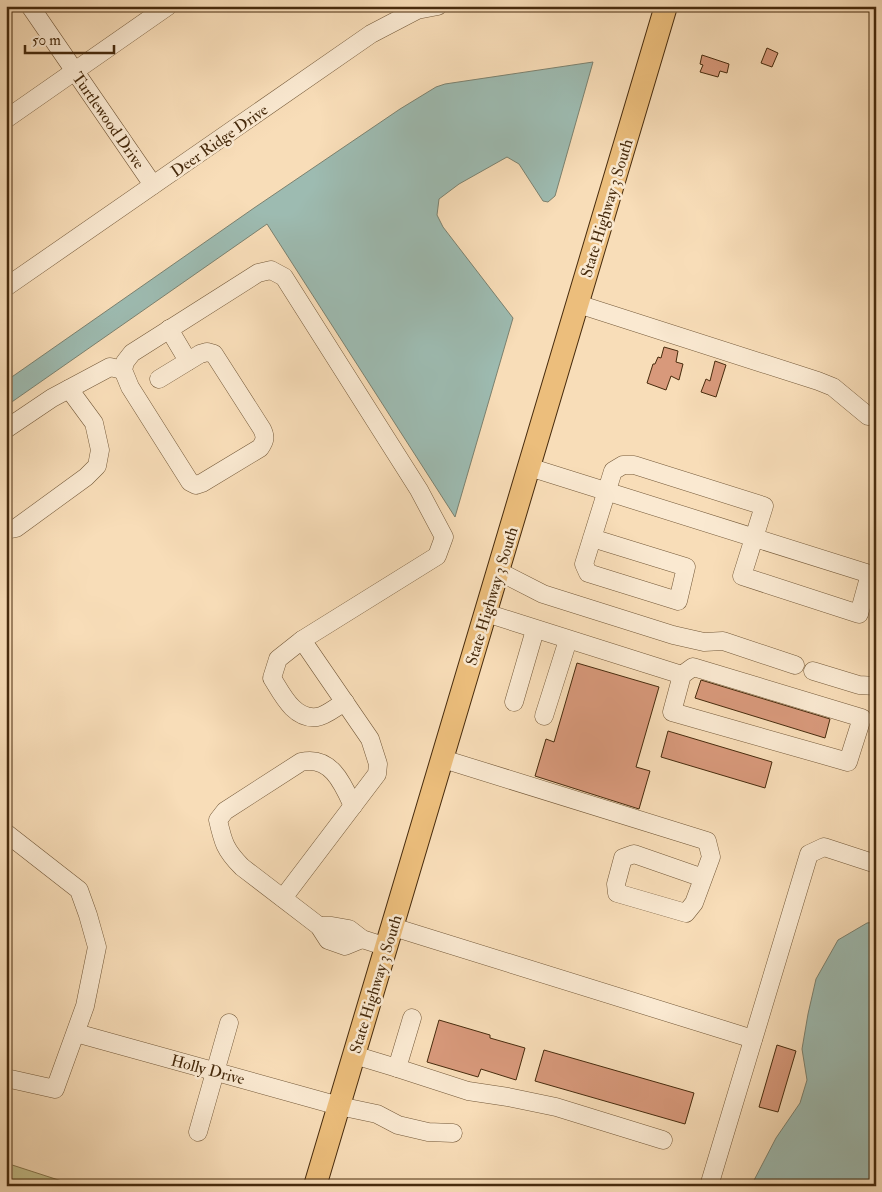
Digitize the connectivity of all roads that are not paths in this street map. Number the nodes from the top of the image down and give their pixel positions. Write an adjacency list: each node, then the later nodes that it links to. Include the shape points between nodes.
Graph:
1 (30, 6): 6 (street, Turtlewood Drive)
2 (168, 6): 6 (street)
3 (438, 6): 5 (street, Deer Ridge Drive)
4 (666, 6): 10 (main road, State Highway 3 South)
5 (416, 8): 8 (street, Deer Ridge Drive, via 371,34)
6 (75, 72): 7 (street); 8 (street, Turtlewood Drive)
7 (6, 119)
8 (153, 185): 9 (street, Deer Ridge Drive)
9 (6, 286)
10 (578, 304): 16 (street, via 818,381 833,387); 18 (main road, State Highway 3 South)
11 (169, 329): 12 (street); 13 (street, via 132,353); 27 (street, via 258,274 271,270 284,277 419,490 444,537 437,556)
12 (188, 361): 13 (street, via 207,352 214,354 265,435 260,448 196,485 190,482); 14 (street)
13 (122, 370): 15 (street, via 110,367)
14 (159, 379)
15 (69, 389): 17 (street); 20 (street, via 94,423 100,450 97,466 16,528)
16 (868, 416)
17 (6, 429)
18 (529, 468): 19 (street); 23 (main road, State Highway 3 South)
19 (606, 492): 21 (street); 21 (street, via 613,471 623,465 634,465 764,506); 22 (street)
20 (6, 530)
21 (754, 537): 24 (street); 24 (street, via 742,576 858,614)
22 (592, 538): 22 (street, via 584,564 588,573 678,601 686,567)
23 (498, 571): 25 (main road, State Highway 3 South); 29 (street, via 543,594 673,635 704,642 723,641)
24 (873, 575)
25 (486, 613): 26 (street); 36 (main road, State Highway 3 South)
26 (535, 630): 28 (street); 34 (street)
27 (302, 640): 33 (street); 33 (street, via 278,660 272,678 288,702 302,716 318,717)
28 (568, 640): 31 (street); 35 (street)
29 (795, 665)
30 (813, 671): 32 (street)
31 (682, 675): 31 (street, via 672,712 848,762 862,718 693,667)
32 (876, 686)
33 (345, 702): 37 (street, via 370,739 378,764 377,774)
34 (514, 702)
35 (544, 716)
36 (443, 759): 40 (street, via 707,841 711,857); 42 (main road, State Highway 3 South)
37 (353, 806): 41 (street); 41 (street, via 336,774 326,765 308,760 226,811 218,820 223,844 232,857)
38 (7, 835): 45 (street, via 78,890 88,915 97,947 86,1006)
39 (876, 864): 46 (street, via 824,847 809,854)
40 (703, 878): 40 (street, via 694,904 686,912 617,893 616,884 623,858 634,854)
41 (283, 898): 42 (street, via 319,926 349,929 362,939)
42 (390, 937): 46 (street); 47 (main road, State Highway 3 South)
43 (412, 1018): 48 (street)
44 (229, 1023): 49 (street)
45 (76, 1033): 49 (street, Holly Drive); 50 (street, via 55,1089)
46 (753, 1039): 56 (street)
47 (354, 1055): 48 (street); 51 (main road, State Highway 3 South)
48 (398, 1068): 54 (street, via 468,1091 556,1107)
49 (217, 1072): 51 (street, Holly Drive); 52 (street)
50 (6, 1078)
51 (339, 1106): 53 (street, Holly Drive, via 377,1114 398,1125 428,1132); 55 (main road, State Highway 3 South)
52 (198, 1132)
53 (453, 1133)
54 (663, 1140)
55 (315, 1186)
56 (709, 1186)

